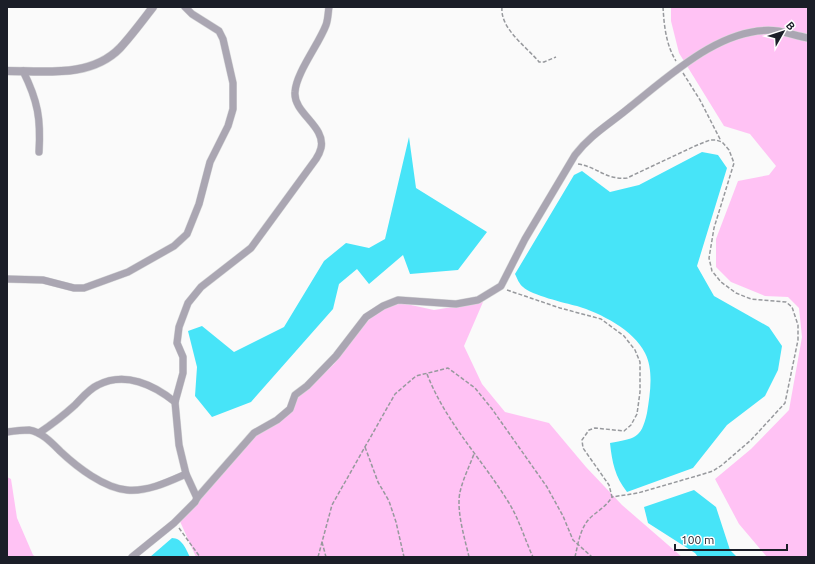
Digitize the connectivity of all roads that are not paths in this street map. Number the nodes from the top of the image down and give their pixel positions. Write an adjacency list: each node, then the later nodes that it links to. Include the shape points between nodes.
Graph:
1 (153, 7): 6 (street, via 120,48 96,64 61,73)
2 (185, 7): 8 (street, via 219,31 233,83 233,109 228,126 210,162 199,204 187,234 174,246 128,272 84,288 43,280)
3 (329, 7): 9 (street, via 326,24 295,91 296,103 316,128 321,139 321,148 300,184 251,248 201,287 188,303 179,327 177,343 182,357 183,373)
4 (808, 38): 13 (street, via 777,31 746,33 679,66 585,142 570,162 500,287 478,300 456,304 398,300 366,317 336,356 295,395 290,409 254,433)
5 (7, 71): 6 (street)
6 (23, 71): 7 (street, via 38,111)
7 (39, 152)
8 (7, 279)
9 (175, 402): 11 (street, via 166,394 143,383 127,379 112,380 98,385); 12 (street)
10 (7, 432): 11 (street, via 29,430)
11 (39, 433): 12 (street, via 76,465 100,481 126,490 150,488)
12 (186, 474): 13 (street)
13 (197, 498): 14 (street, via 190,509)
14 (132, 557)

